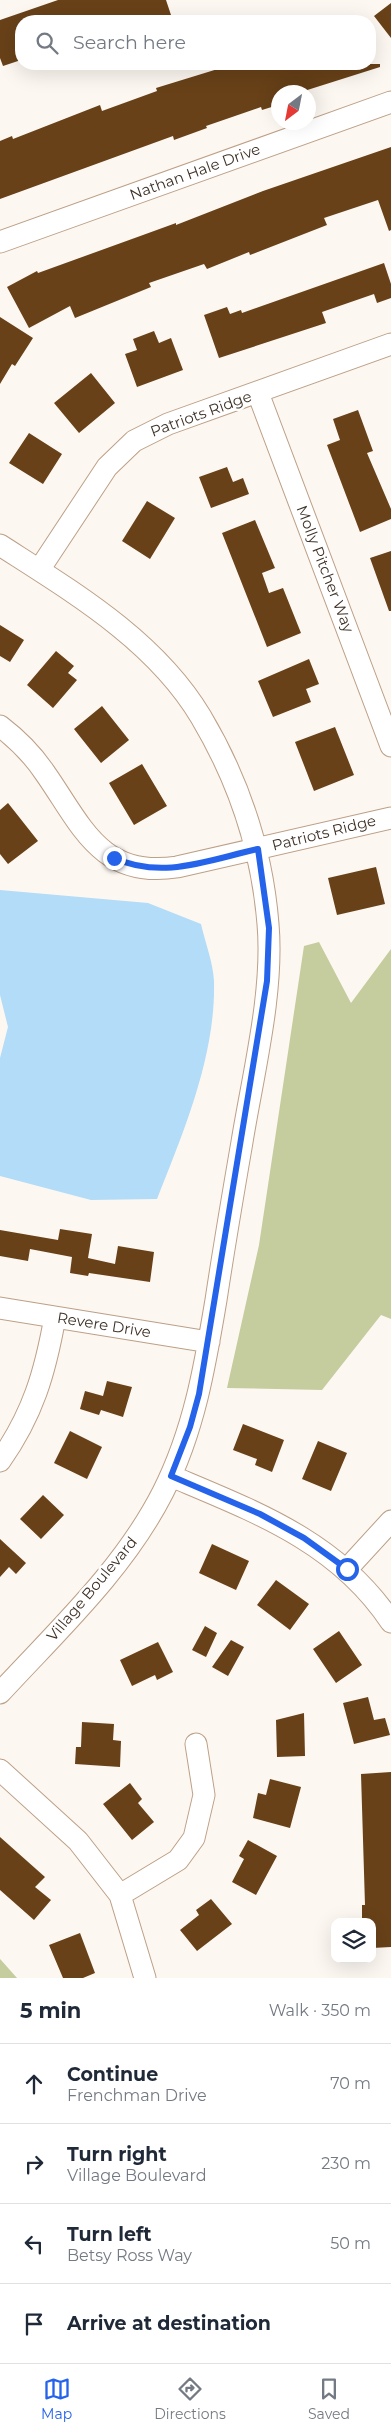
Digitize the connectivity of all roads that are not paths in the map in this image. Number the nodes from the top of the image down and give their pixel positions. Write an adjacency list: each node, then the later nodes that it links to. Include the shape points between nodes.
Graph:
1 (391, 102): 2 (street, Nathan Hale Drive)
2 (0, 242)
3 (391, 344): 4 (street, Patriots Ridge)
4 (258, 393): 6 (street, Patriots Ridge, via 168,424 128,445 100,476); 8 (street, Molly Pitcher Way)
5 (0, 545): 6 (street, Village Boulevard)
6 (38, 570): 10 (street, Village Boulevard, via 112,620 166,670 199,713 226,762)
7 (0, 726): 10 (street, Patriots Ridge, via 44,772 84,833 114,858 146,868 166,869)
8 (391, 746)
9 (391, 818): 10 (street, Patriots Ridge)
10 (258, 849): 13 (street, Village Boulevard, via 269,928 268,974)
11 (0, 1308): 12 (street, Revere Drive)
12 (55, 1317): 13 (street, Revere Drive); 14 (street, via 36,1397)
13 (209, 1342): 15 (street, Village Boulevard, via 196,1410)
14 (0, 1461)
15 (171, 1476): 17 (street, via 260,1514 304,1538); 19 (street, Village Boulevard, via 128,1550)
16 (391, 1521): 17 (street)
17 (347, 1569): 18 (street)
18 (391, 1622)
19 (0, 1693)
20 (196, 1744): 22 (street, via 204,1795 194,1838 178,1860)
21 (0, 1770): 22 (street, via 78,1841)
22 (120, 1895): 23 (street)
23 (145, 1978)

